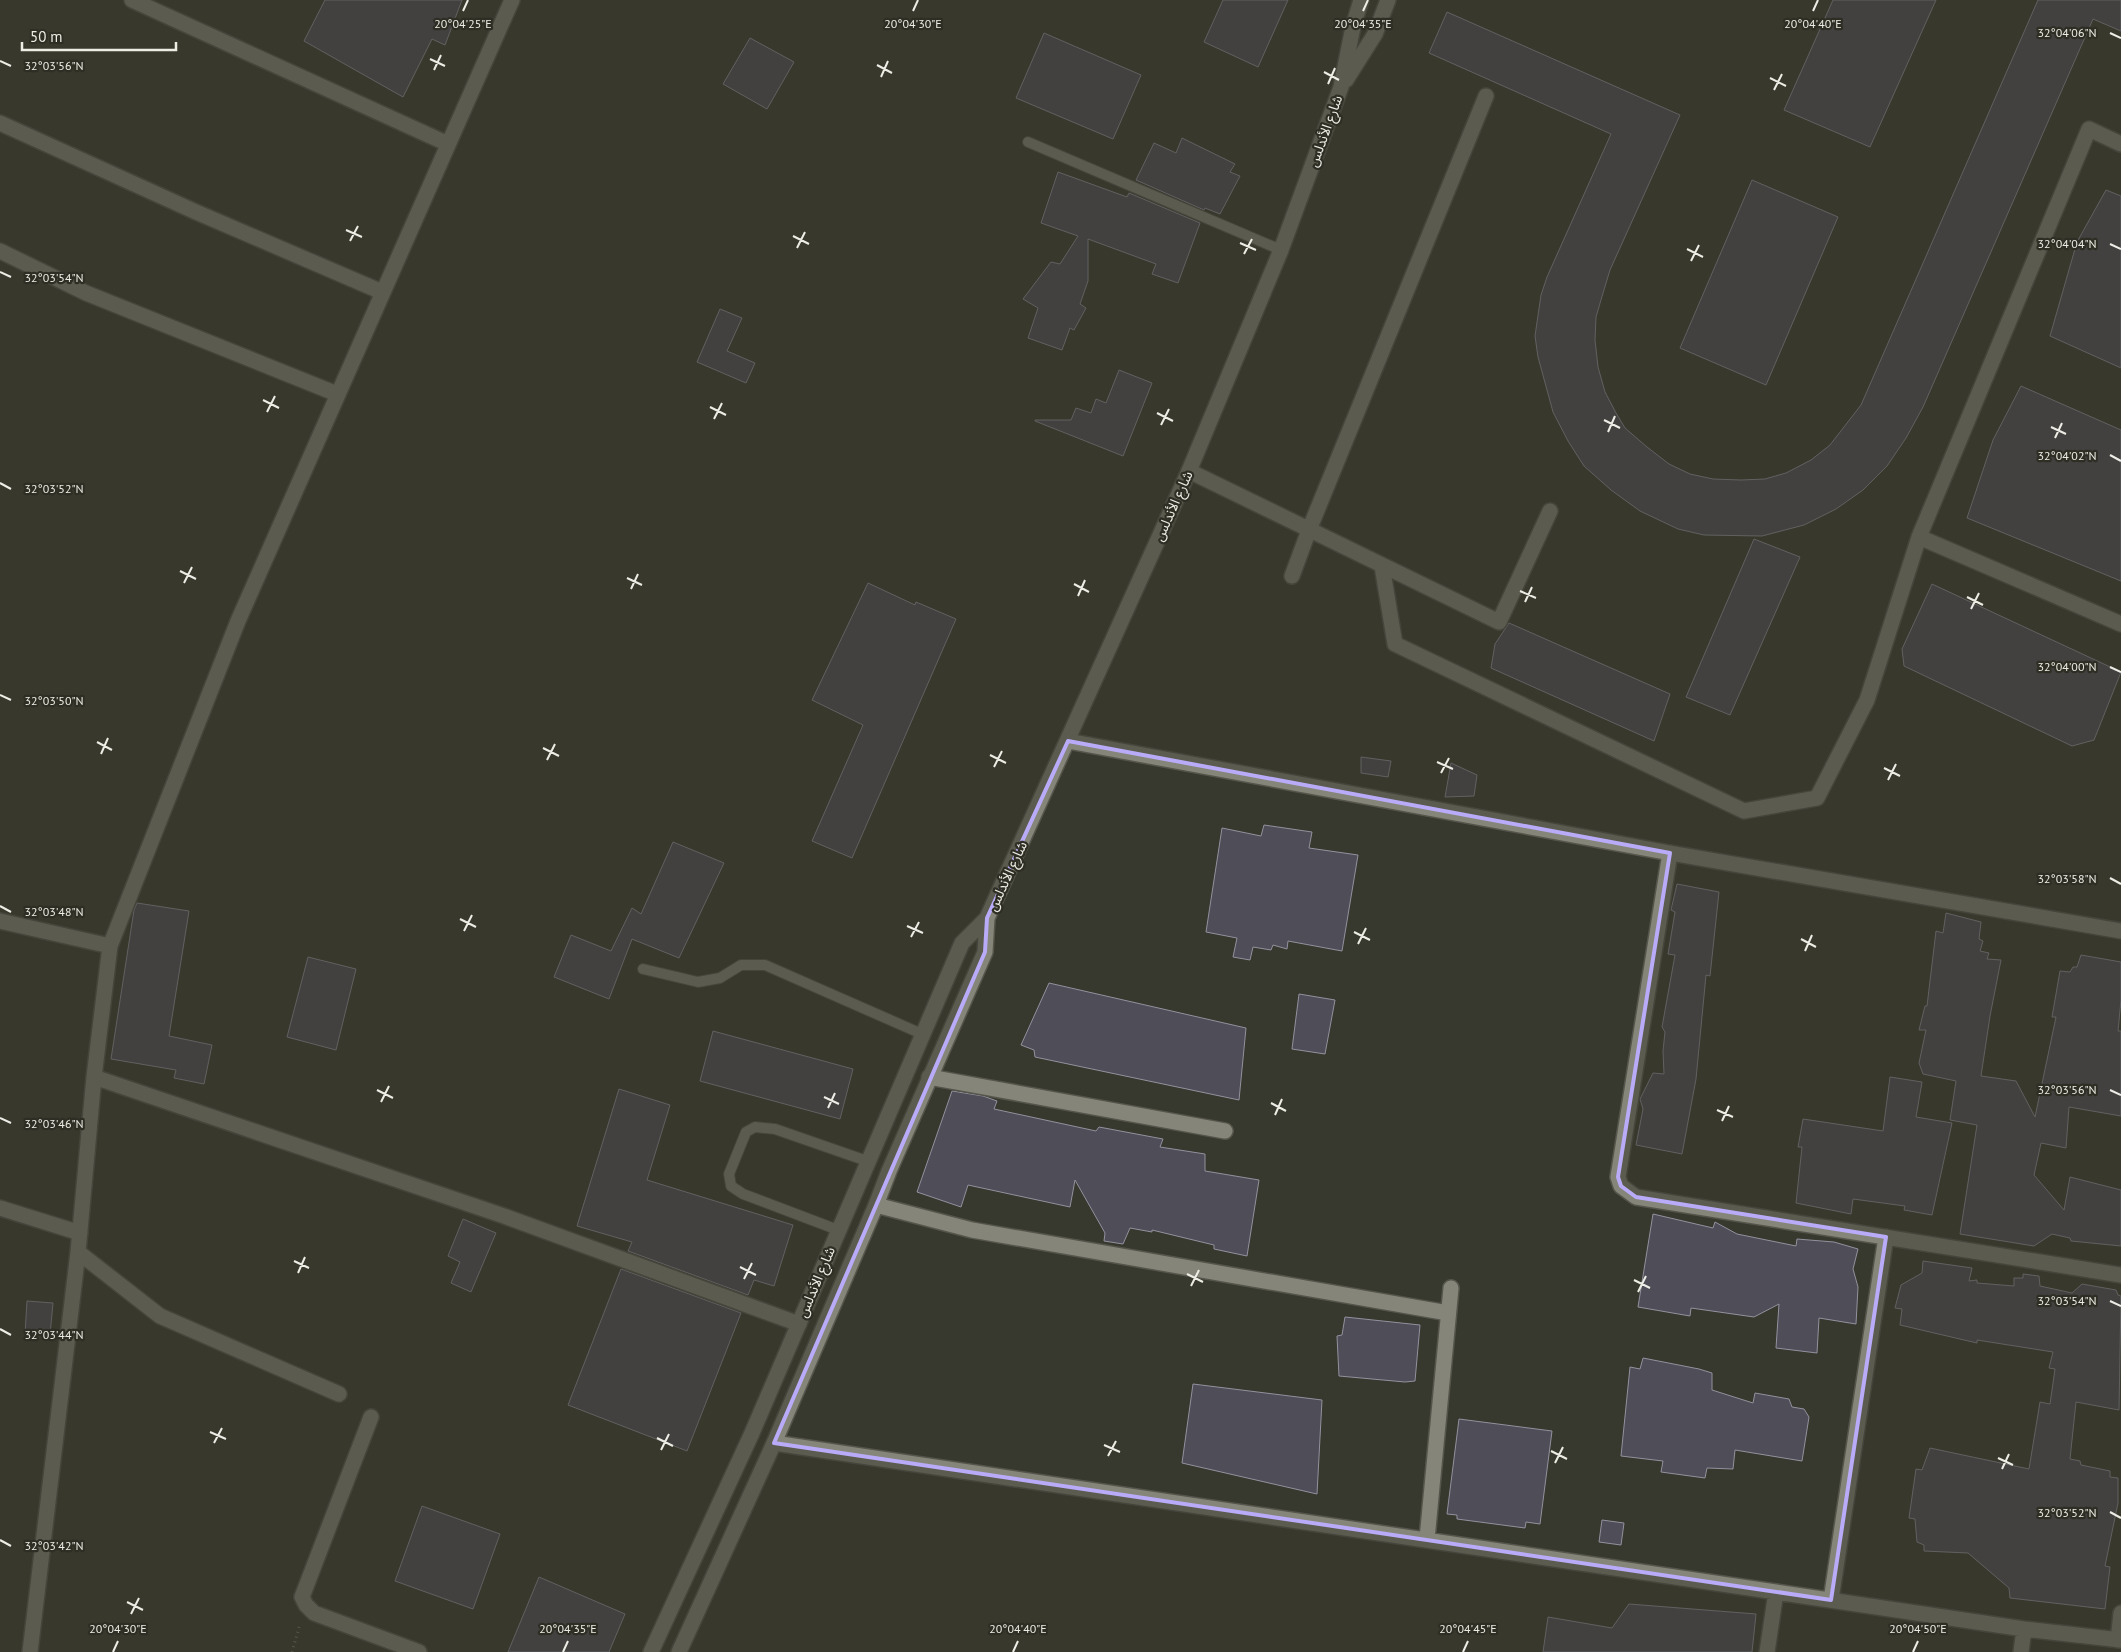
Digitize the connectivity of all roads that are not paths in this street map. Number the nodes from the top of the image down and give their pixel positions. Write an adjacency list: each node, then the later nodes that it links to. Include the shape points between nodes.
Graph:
1 (132, 0): 9 (street)
2 (512, 0): 9 (street)
3 (1361, 0): 5 (street, شارع الأندلس)
4 (1388, 0): 5 (street, شارع الأندلس, via 1375,34)
5 (1341, 88): 11 (street, شارع الأندلس)
6 (1486, 96): 17 (street)
7 (0, 124): 13 (street)
8 (1028, 142): 11 (lane)
9 (448, 144): 13 (street)
10 (2121, 144): 18 (street, via 2089,129)
11 (1281, 250): 15 (street, شارع الأندلس)
12 (0, 251): 14 (street, via 86,293)
13 (382, 292): 14 (street)
14 (337, 394): 27 (street, via 238,621)
15 (1189, 471): 17 (street); 22 (street, شارع الأندلس)
16 (1550, 511): 19 (street, via 1499,622)
17 (1309, 530): 19 (street); 20 (street)
18 (1919, 537): 19 (street, via 1867,700 1817,798 1744,811 1395,644); 21 (street)
19 (1382, 566)
20 (1292, 576)
21 (2121, 624)
22 (1068, 741): 23 (street); 24 (street, شارع الأندلس)
23 (1670, 853): 26 (street); 38 (street, via 1618,1178 1620,1186 1636,1197)
24 (987, 918): 29 (street, شارع الأندلس, via 962,943); 31 (street, شارع الأندلس, via 985,952)
25 (0, 921): 27 (street)
26 (2121, 931)
27 (110, 946): 30 (street)
28 (644, 969): 29 (lane, via 698,982 720,978 741,965 765,966)
29 (922, 1034): 33 (street, شارع الأندلس)
30 (94, 1077): 37 (street); 43 (street, via 504,1216)
31 (930, 1077): 32 (street); 34 (street, شارع الأندلس)
32 (1225, 1131)
33 (867, 1161): 36 (street, شارع الأندلس); 36 (lane, via 775,1129 755,1127 746,1132 729,1174 731,1186 743,1194)
34 (876, 1205): 42 (street, via 972,1230); 46 (street, شارع الأندلس)
35 (0, 1208): 37 (street)
36 (838, 1230): 43 (street, شارع الأندلس)
37 (80, 1233): 39 (street)
38 (1886, 1237): 40 (street); 49 (street)
39 (78, 1252): 44 (street, via 160,1316); 53 (street)
40 (2121, 1274)
41 (1451, 1288): 42 (street)
42 (1448, 1313): 47 (street)
43 (799, 1324): 55 (street, شارع الأندلس)
44 (339, 1394)
45 (370, 1417): 54 (street, via 302,1597 314,1613)
46 (774, 1443): 47 (street); 56 (street, شارع الأندلس)
47 (1427, 1539): 48 (street)
48 (1776, 1592): 49 (street); 57 (street)
49 (1831, 1600): 51 (street)
50 (2121, 1613): 52 (street)
51 (2024, 1629): 52 (street); 58 (street)
52 (2120, 1640)
53 (30, 1652)
54 (419, 1652)
55 (651, 1652)
56 (679, 1652)
57 (1767, 1652)
58 (2021, 1652)

